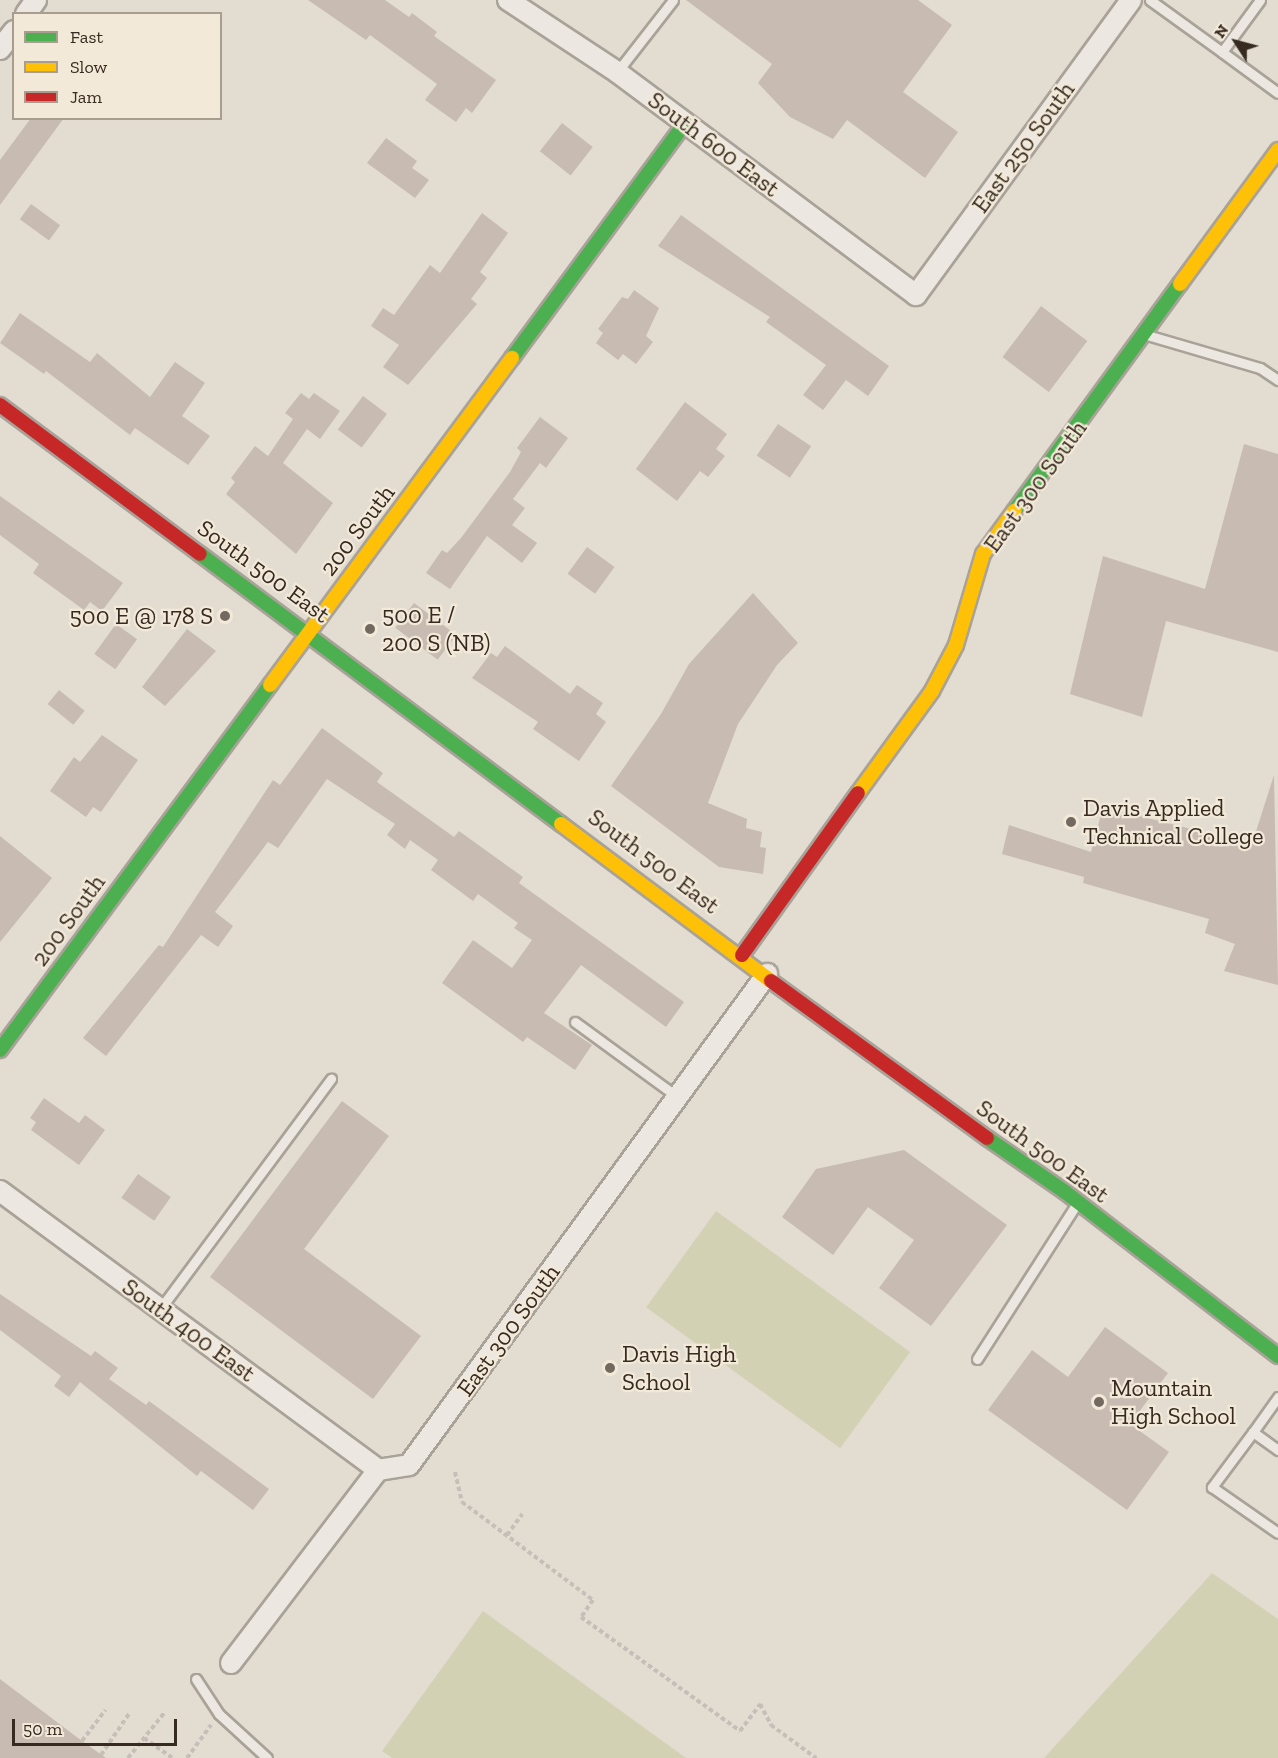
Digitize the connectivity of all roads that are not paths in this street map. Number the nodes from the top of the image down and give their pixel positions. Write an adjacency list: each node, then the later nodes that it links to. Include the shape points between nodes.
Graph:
1 (507, 0): 9 (street, South 600 East)
2 (673, 0): 9 (lane)
3 (1131, 0): 13 (street, East 250 South)
4 (1150, 0): 8 (lane)
5 (1260, 0): 8 (lane)
6 (12, 34): 7 (street)
7 (0, 49)
8 (1222, 52): 10 (lane)
9 (617, 72): 11 (street, South 600 East)
10 (1278, 93)
11 (685, 123): 13 (street, South 600 East); 17 (street, 200 South)
12 (1278, 150): 14 (street, East 300 South)
13 (916, 295)
14 (1147, 335): 15 (lane, via 1260,368); 18 (street, East 300 South, via 983,554 956,645 932,691)
15 (1278, 380)
16 (0, 405): 17 (street, South 500 East)
17 (309, 632): 18 (street, South 500 East); 21 (street, 200 South)
18 (742, 955): 19 (street, South 500 East)
19 (767, 974): 23 (street, East 300 South); 25 (street, South 500 East, via 913,1087)
20 (575, 1022): 23 (lane)
21 (0, 1050)
22 (332, 1079): 26 (lane)
23 (676, 1096): 32 (street, East 300 South, via 409,1466)
24 (0, 1191): 26 (street, South 400 East)
25 (1078, 1203): 27 (street, South 500 East); 28 (lane)
26 (160, 1309): 32 (street, South 400 East)
27 (1278, 1356)
28 (977, 1359)
29 (1278, 1397): 30 (lane)
30 (1253, 1432): 31 (lane); 33 (lane, via 1212,1487)
31 (1278, 1450)
32 (378, 1470): 34 (street)
33 (1278, 1533)
34 (231, 1663)
35 (196, 1679): 36 (lane, via 219,1714)
36 (267, 1758)

